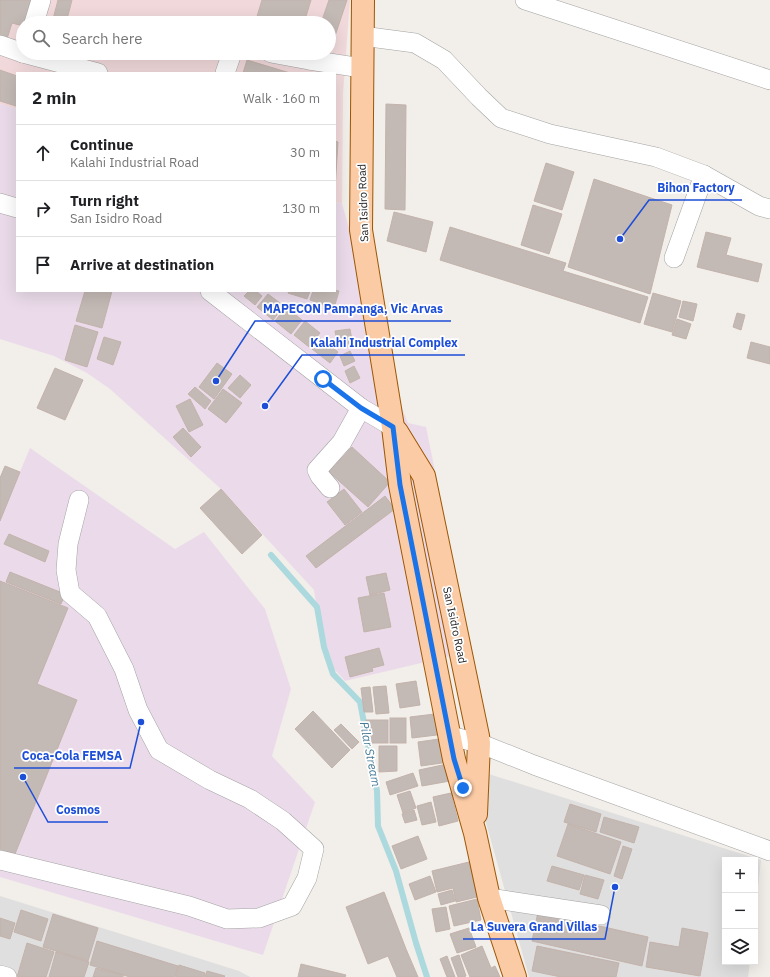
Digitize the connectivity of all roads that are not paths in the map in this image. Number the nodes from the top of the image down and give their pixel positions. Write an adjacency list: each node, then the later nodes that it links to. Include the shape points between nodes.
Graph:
1 (41, 0): 4 (street)
2 (363, 0): 5 (main road, San Isidro Road)
3 (525, 0): 14 (street)
4 (36, 16)
5 (362, 36): 11 (main road, San Isidro Road); 15 (street, via 415,43 444,60 501,118 550,134 656,158)
6 (0, 45): 7 (street)
7 (16, 50)
8 (50, 60): 12 (street)
9 (229, 60): 13 (street)
10 (310, 60): 11 (street)
11 (362, 68): 22 (main road, San Isidro Road, via 361,230)
12 (94, 72)
13 (225, 72)
14 (770, 80)
15 (704, 175): 18 (street, via 759,206); 19 (street)
16 (0, 203): 17 (street)
17 (16, 208)
18 (770, 209)
19 (674, 258)
20 (211, 292): 21 (street)
21 (361, 408): 22 (street); 23 (street, via 342,442 317,470)
22 (393, 427): 25 (main road, San Isidro Road, via 400,485); 26 (main road, San Isidro Road, via 424,476)
23 (330, 488)
24 (80, 500): 29 (street, via 68,544 66,570 70,593 97,616 124,669 138,710 159,750 210,780 250,799 283,821 314,849 307,878 292,906 259,918 227,919 189,906)
25 (450, 736): 26 (street); 27 (main road, San Isidro Road)
26 (479, 743): 27 (main road, San Isidro Road); 28 (street)
27 (475, 833): 30 (main road, San Isidro Road)
28 (770, 851)
29 (0, 860)
30 (489, 898): 31 (street); 34 (main road, San Isidro Road)
31 (601, 915)
32 (0, 975): 33 (street)
33 (7, 977)
34 (515, 977)

